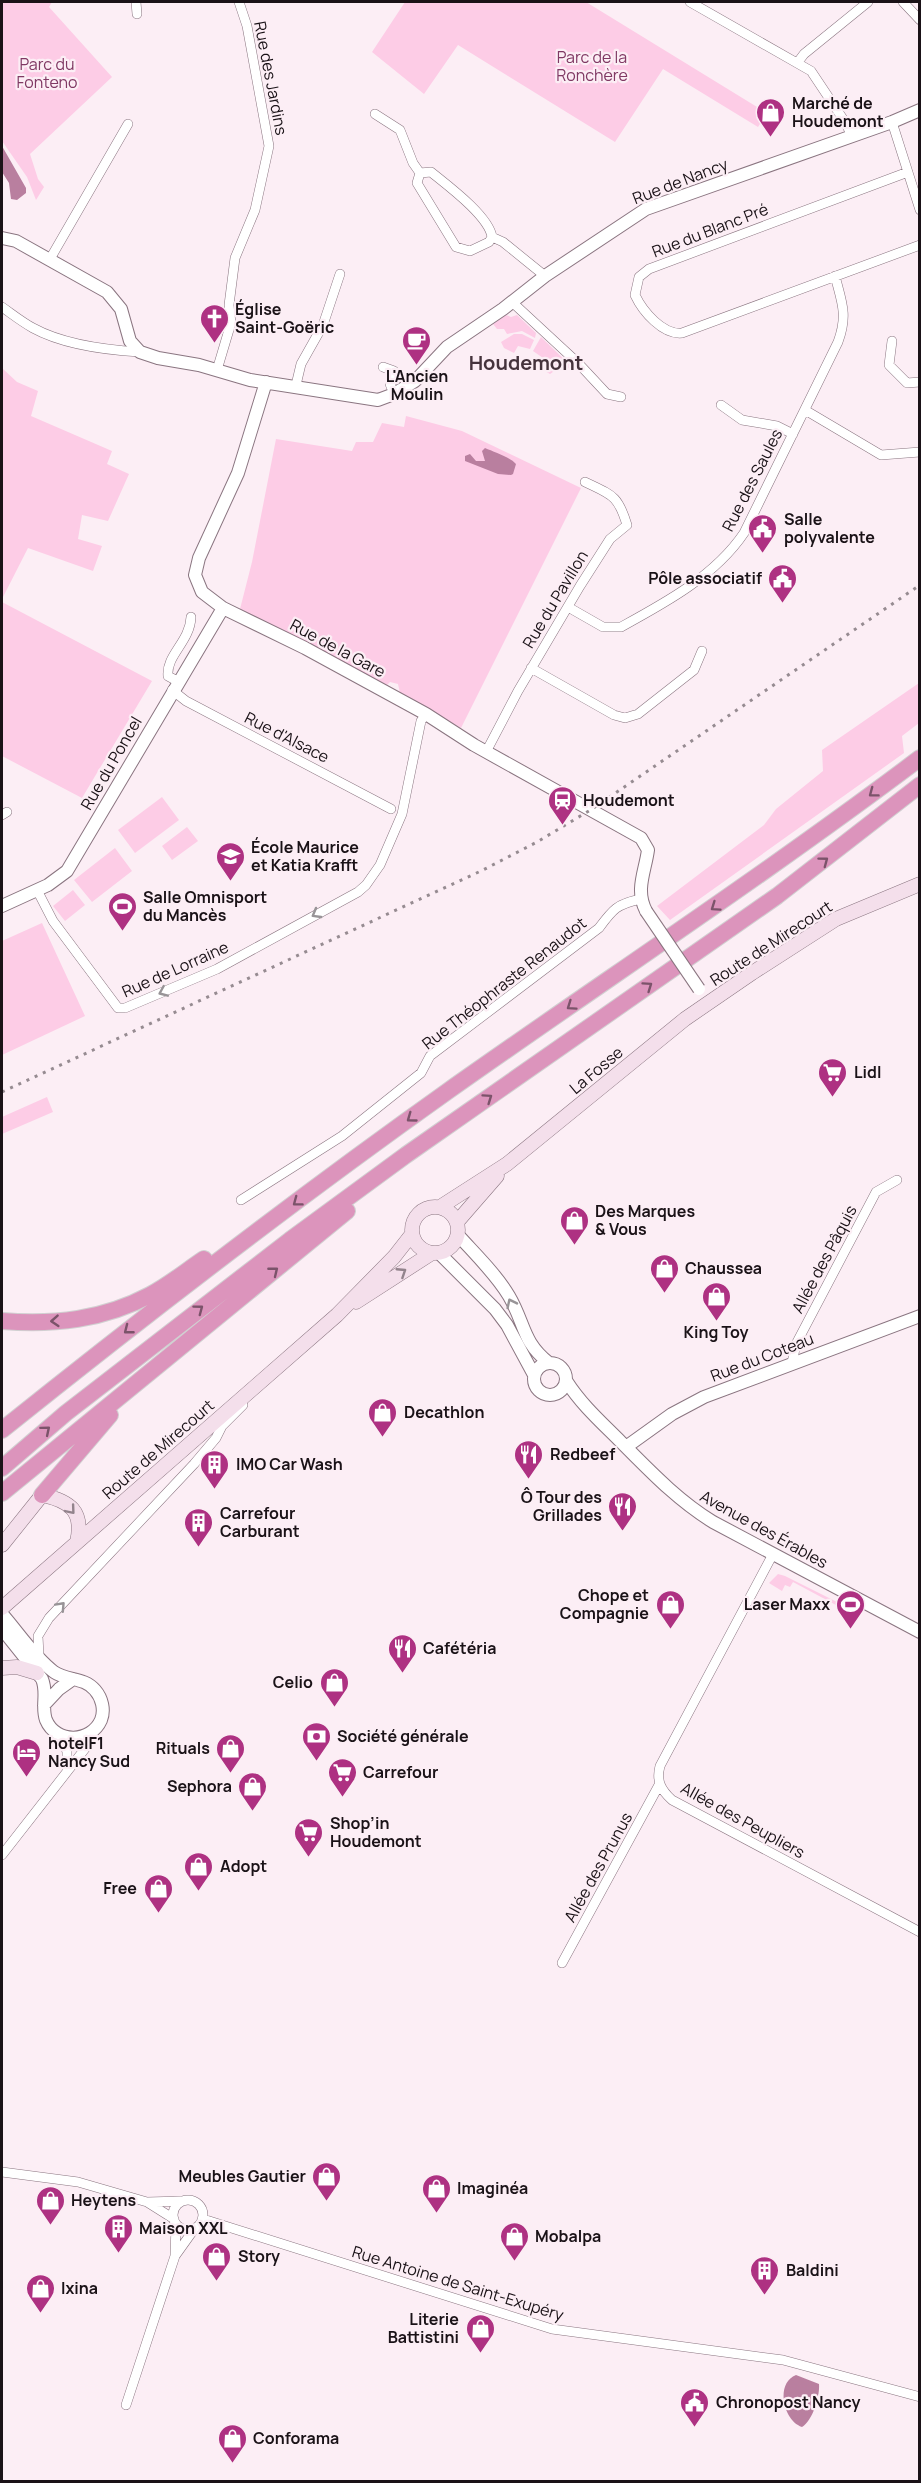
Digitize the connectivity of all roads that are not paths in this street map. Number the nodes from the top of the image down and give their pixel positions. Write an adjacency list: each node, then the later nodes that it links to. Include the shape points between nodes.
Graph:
1 (136, 2): 6 (street)
2 (239, 2): 29 (street, Rue des Jardins, via 269,146 255,210 235,258 229,305 231,323)
3 (690, 2): 8 (street)
4 (868, 2): 8 (street)
5 (903, 2): 7 (street)
6 (138, 14)
7 (920, 20)
8 (798, 62): 13 (street, via 815,76)
9 (920, 110): 11 (street, Rue de Nancy)
10 (375, 114): 15 (street, via 400,130)
11 (892, 122): 13 (street, Rue de Nancy); 14 (street)
12 (128, 124): 20 (street)
13 (852, 136): 22 (street, Rue de Nancy, via 646,209)
14 (908, 172): 16 (street); 23 (street, Rue du Blanc Pré, via 649,269 639,278 635,290 638,301 662,328 675,334)
15 (420, 173): 17 (street, via 431,172 441,180 485,222); 17 (street, via 417,183 456,247 470,251)
16 (920, 210)
17 (492, 237): 22 (street)
18 (2, 238): 20 (street)
19 (920, 245): 23 (street, Rue du Blanc Pré)
20 (50, 259): 27 (street, via 113,297 121,309 130,340)
21 (340, 274): 32 (street, via 323,325 301,364)
22 (545, 276): 24 (street, Rue de Nancy)
23 (835, 276): 36 (street, Rue des Saules, via 844,326)
24 (512, 302): 33 (street, Rue de Nancy, via 447,347 423,375); 34 (street, via 607,394)
25 (2, 307): 27 (street, via 35,329 111,350)
26 (892, 341): 31 (street, via 889,365 907,383)
27 (140, 352): 29 (street)
28 (383, 367): 33 (street, via 394,371 390,384)
29 (217, 370): 30 (street)
30 (266, 382): 32 (street); 41 (street, Rue de la Gare, via 238,472 196,569 202,592)
31 (920, 382)
32 (296, 386): 33 (street, via 370,400)
33 (394, 394)
34 (621, 397)
35 (721, 405): 37 (street, via 742,420 777,426)
36 (805, 410): 37 (street, Rue des Saules); 38 (street, via 880,455)
37 (793, 434): 40 (street, Rue des Saules, via 744,533 710,572 621,627 603,627)
38 (920, 452)
39 (585, 482): 40 (street, Rue du Pavillon, via 615,497 627,525 610,538)
40 (568, 607): 44 (street, Rue du Pavillon)
41 (223, 608): 45 (street, Rue du Poncel); 46 (street, Rue de la Gare)
42 (191, 617): 45 (street, via 190,630 168,667 168,676)
43 (702, 651): 44 (street, via 694,670 638,714 625,718)
44 (531, 668): 47 (street, Rue du Pavillon)
45 (175, 686): 50 (street, Rue d'Alsace, via 186,701); 52 (street, Rue du Poncel, via 67,871)
46 (426, 714): 47 (street, Rue de la Gare); 52 (street, Rue de Lorraine, one-way to 52, via 421,721 402,814 380,865 366,885 217,969 121,1009 53,921)
47 (486, 752): 53 (street, Rue de la Gare, via 644,840 648,850 641,884)
48 (920, 758): 63 (highway, one-way to 63)
49 (920, 785): 56 (highway, one-way to 49, via 777,896)
50 (391, 809)
51 (920, 884): 55 (main road, Route de Mirecourt, via 836,919)
52 (37, 890): 54 (street, Rue du Poncel)
53 (643, 905): 55 (street, bridge); 59 (street, Rue Théophraste Renaudot, via 624,903 612,910 599,928 430,1056 421,1073 342,1136)
54 (2, 906)
55 (708, 1003): 57 (main road, La Fosse)
56 (406, 1155): 68 (highway, one-way to 56, via 362,1199); 78 (highway, one-way to 56, via 186,1319)
57 (507, 1164): 60 (main road, La Fosse); 61 (main road, La Fosse)
58 (897, 1180): 70 (street, Allée des Pâquis, via 876,1192 796,1344)
59 (241, 1200)
60 (440, 1207): 61 (main road, via 450,1212); 62 (main road, via 427,1208 417,1215)
61 (457, 1228): 64 (main road, via 451,1246); 69 (street, one-way to 61, via 531,1347 501,1285)
62 (412, 1234): 64 (main road, via 421,1249); 65 (main road, Route de Mirecourt)
63 (241, 1243): 67 (highway, one-way to 67, via 218,1249 151,1294 117,1310 87,1319); 76 (highway, one-way to 76)
64 (436, 1253): 65 (main road, Route de Mirecourt, one-way to 64); 71 (street, via 495,1309)
65 (337, 1316): 73 (main road, Route de Mirecourt)
66 (920, 1316): 70 (street, Rue du Coteau)
67 (2, 1321)
68 (196, 1335): 79 (highway); 80 (highway, via 104,1421)
69 (549, 1363): 71 (street, via 540,1366); 72 (street, via 564,1370)
70 (792, 1363): 77 (street, Rue du Coteau, via 696,1401)
71 (534, 1375): 74 (street, via 539,1392)
72 (567, 1382): 74 (street); 75 (street, Avenue des Érables)
73 (257, 1384): 81 (main road, Route de Mirecourt); 86 (street, one-way to 73, via 38,1636 49,1618 194,1464)
74 (555, 1395): 75 (street, Avenue des Érables)
75 (585, 1406): 77 (street, Avenue des Érables)
76 (2, 1430)
77 (626, 1447): 83 (street, Avenue des Érables, via 688,1506)
78 (2, 1468)
79 (2, 1493)
80 (42, 1495): 81 (main road, one-way to 81, via 58,1498 72,1508 79,1522); 82 (main road)
81 (77, 1542): 84 (main road, Route de Mirecourt, via 26,1587)
82 (2, 1545)
83 (773, 1554): 85 (street, Avenue des Érables); 94 (street, Allée des Peupliers, via 660,1766)
84 (2, 1616): 86 (street); 88 (street)
85 (920, 1632)
86 (39, 1656): 89 (street, via 57,1674)
87 (2, 1668): 88 (main road, via 17,1667)
88 (38, 1673): 90 (street, via 44,1684)
89 (73, 1679): 90 (street); 91 (street, via 88,1684 100,1697 102,1715)
90 (44, 1705): 92 (street, via 47,1720)
91 (93, 1731): 92 (street, via 82,1737); 93 (street, via 91,1741)
92 (62, 1735): 93 (street)
93 (67, 1769): 95 (street)
94 (659, 1785): 96 (street, Allée des Peupliers, via 672,1800); 97 (street, Allée des Prunus)
95 (2, 1855)
96 (920, 1932)
97 (562, 1963)
98 (2, 2172): 100 (street, via 78,2182)
99 (182, 2201): 100 (street); 101 (street, via 198,2203); 102 (street, via 175,2209)
100 (147, 2202): 102 (street)
101 (203, 2219): 103 (street); 105 (street, Rue Antoine de Saint-Exupéry, via 552,2329 783,2360)
102 (175, 2221): 103 (street, via 186,2229); 104 (street)
103 (195, 2228): 104 (street)
104 (175, 2256): 106 (street)
105 (920, 2397)
106 (126, 2405)

